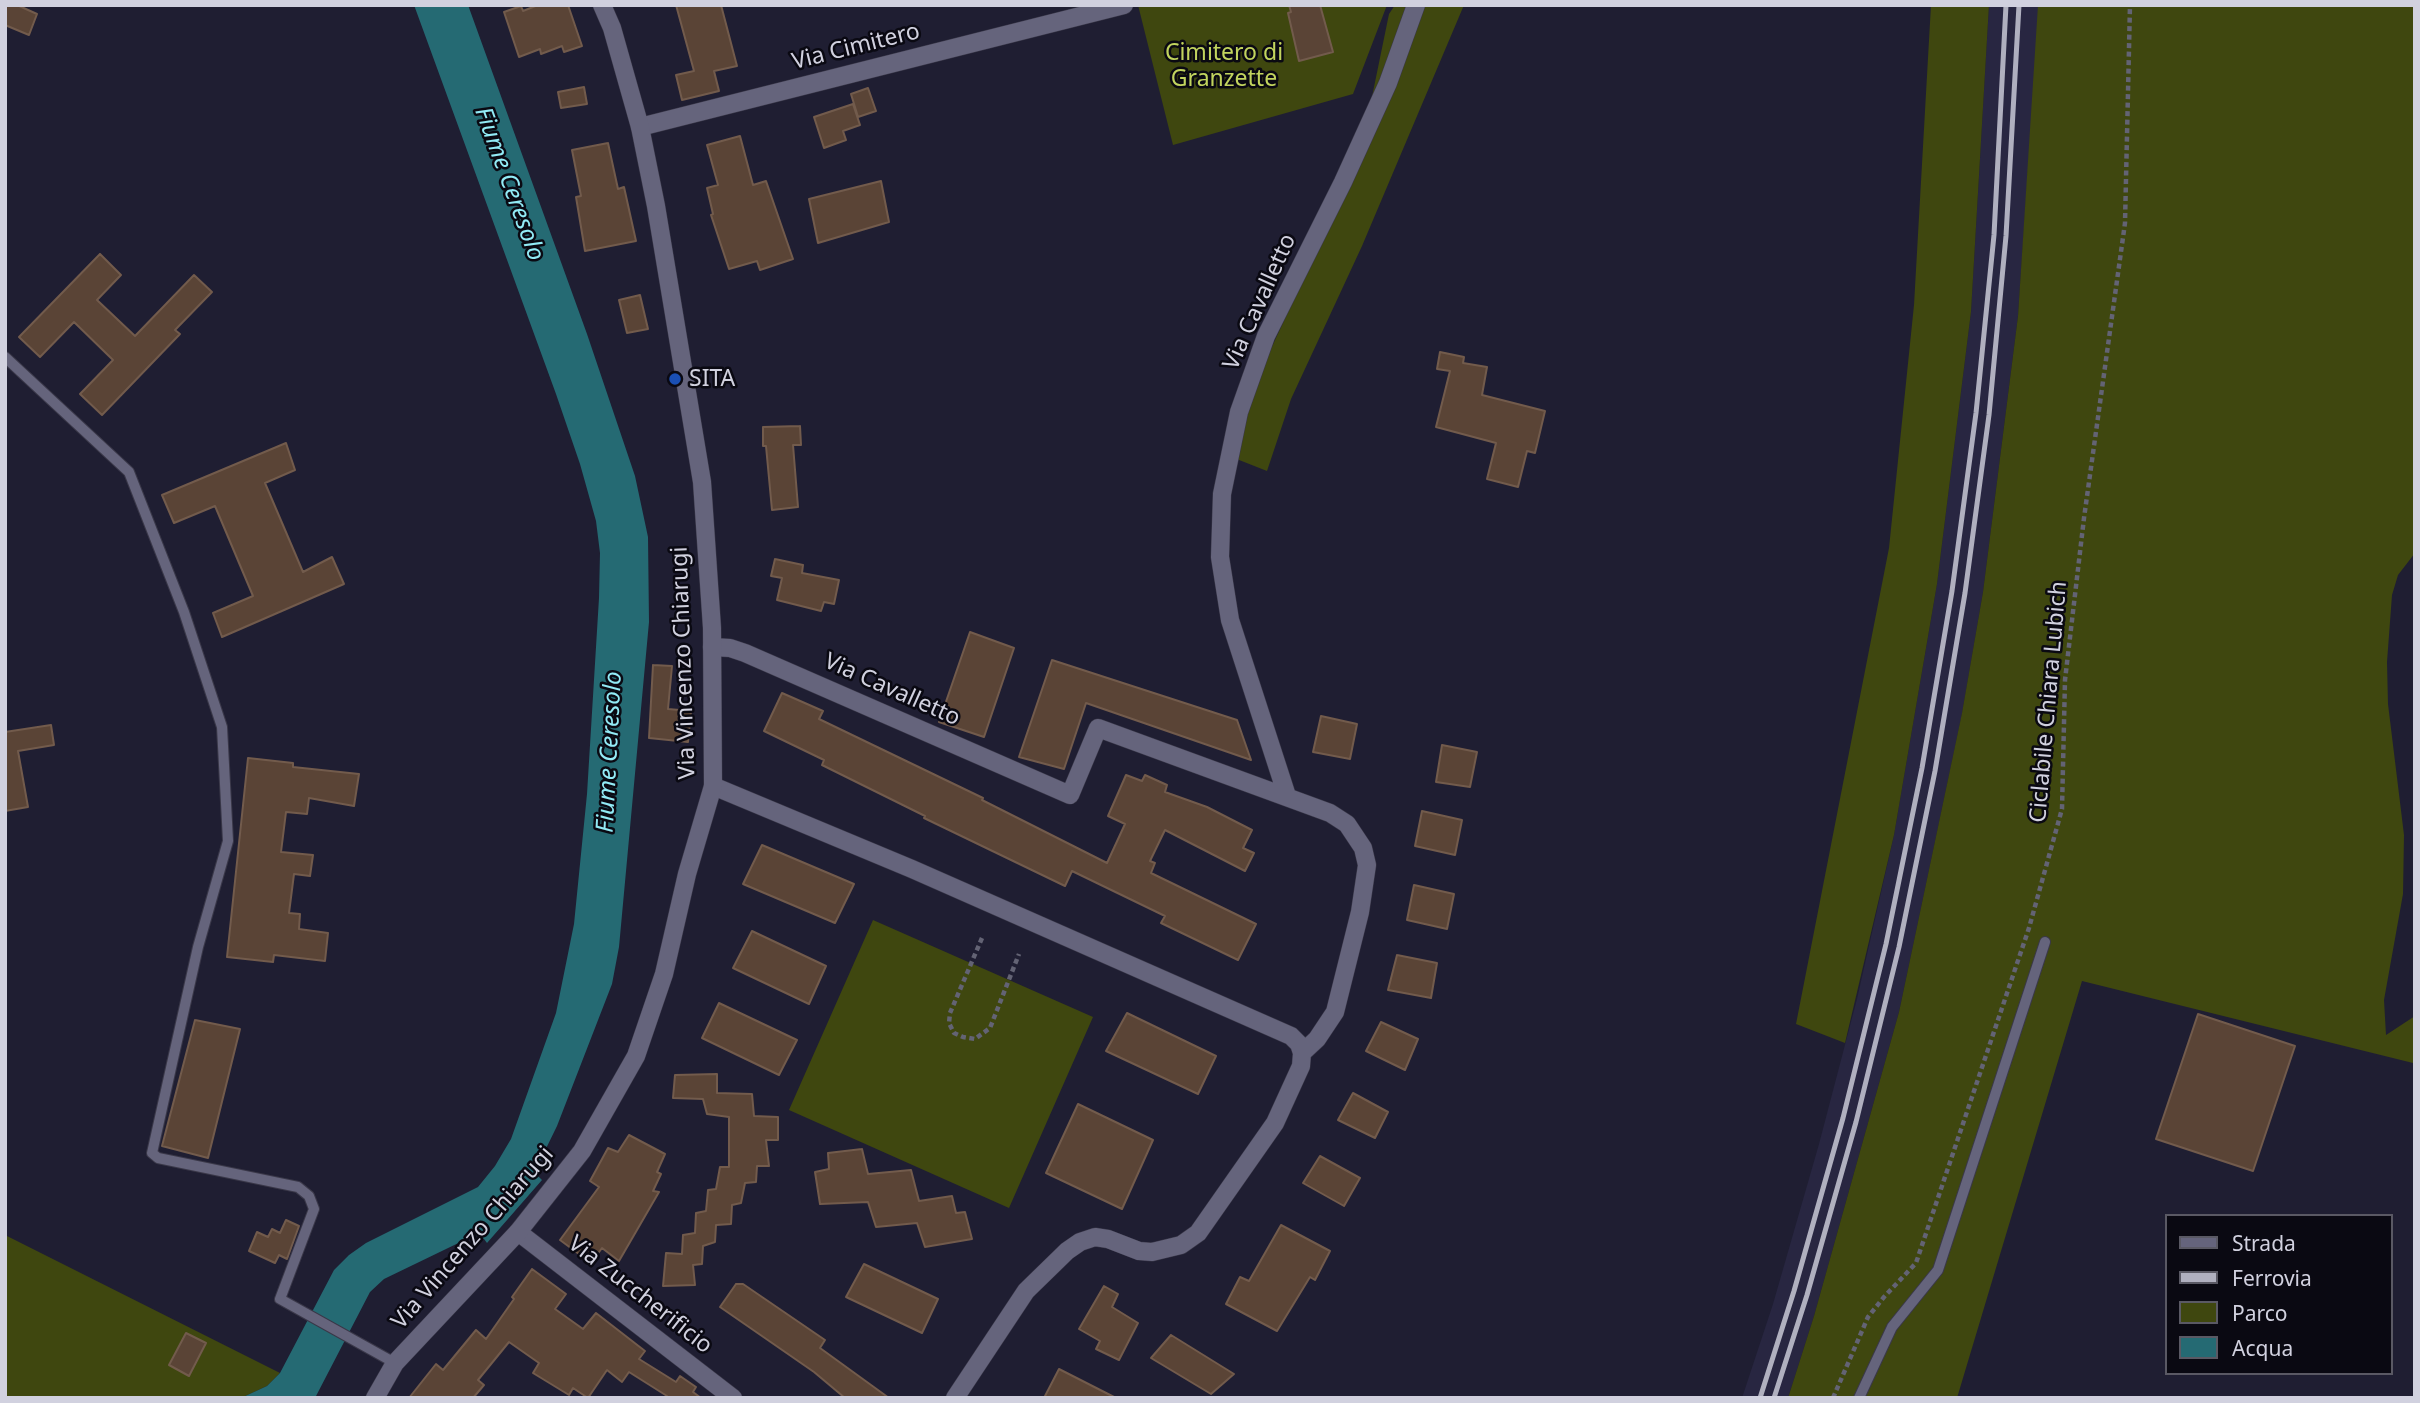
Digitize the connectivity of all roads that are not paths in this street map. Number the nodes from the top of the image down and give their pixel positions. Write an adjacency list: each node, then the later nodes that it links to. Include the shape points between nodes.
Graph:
1 (602, 5): 4 (street, Via Vincenzo Chiarugi)
2 (1124, 5): 4 (street, Via Cimitero)
3 (1416, 5): 8 (street, Via Cavalletto, via 1388,83 1266,336 1239,412 1222,494 1220,557 1230,620)
4 (639, 127): 6 (street, Via Vincenzo Chiarugi, via 702,482)
5 (5, 357): 12 (lane, via 129,472 184,612 222,727 228,841 198,947 152,1153 158,1158 298,1187 309,1196 314,1209 280,1299)
6 (712, 647): 7 (street, Via Vincenzo Chiarugi); 8 (street, Via Cavalletto, via 745,653 1070,795 1098,727)
7 (713, 786): 10 (street, via 1291,1036); 11 (street, Via Vincenzo Chiarugi, via 664,974 636,1056 582,1151)
8 (1287, 796): 10 (street, Via Cavalletto, via 1347,824 1363,848 1367,865 1335,1012)
9 (2045, 942): 16 (lane, via 1938,1270 1892,1327)
10 (1302, 1052): 15 (street, via 1301,1066 1275,1123 1198,1233 1181,1245 1152,1252 1095,1237 1074,1247 1026,1291)
11 (517, 1231): 12 (street, Via Vincenzo Chiarugi); 14 (street, Via Zuccherificio)
12 (395, 1363): 13 (street, Via Vincenzo Chiarugi)
13 (375, 1398)
14 (733, 1398)
15 (955, 1398)
16 (1858, 1398)

